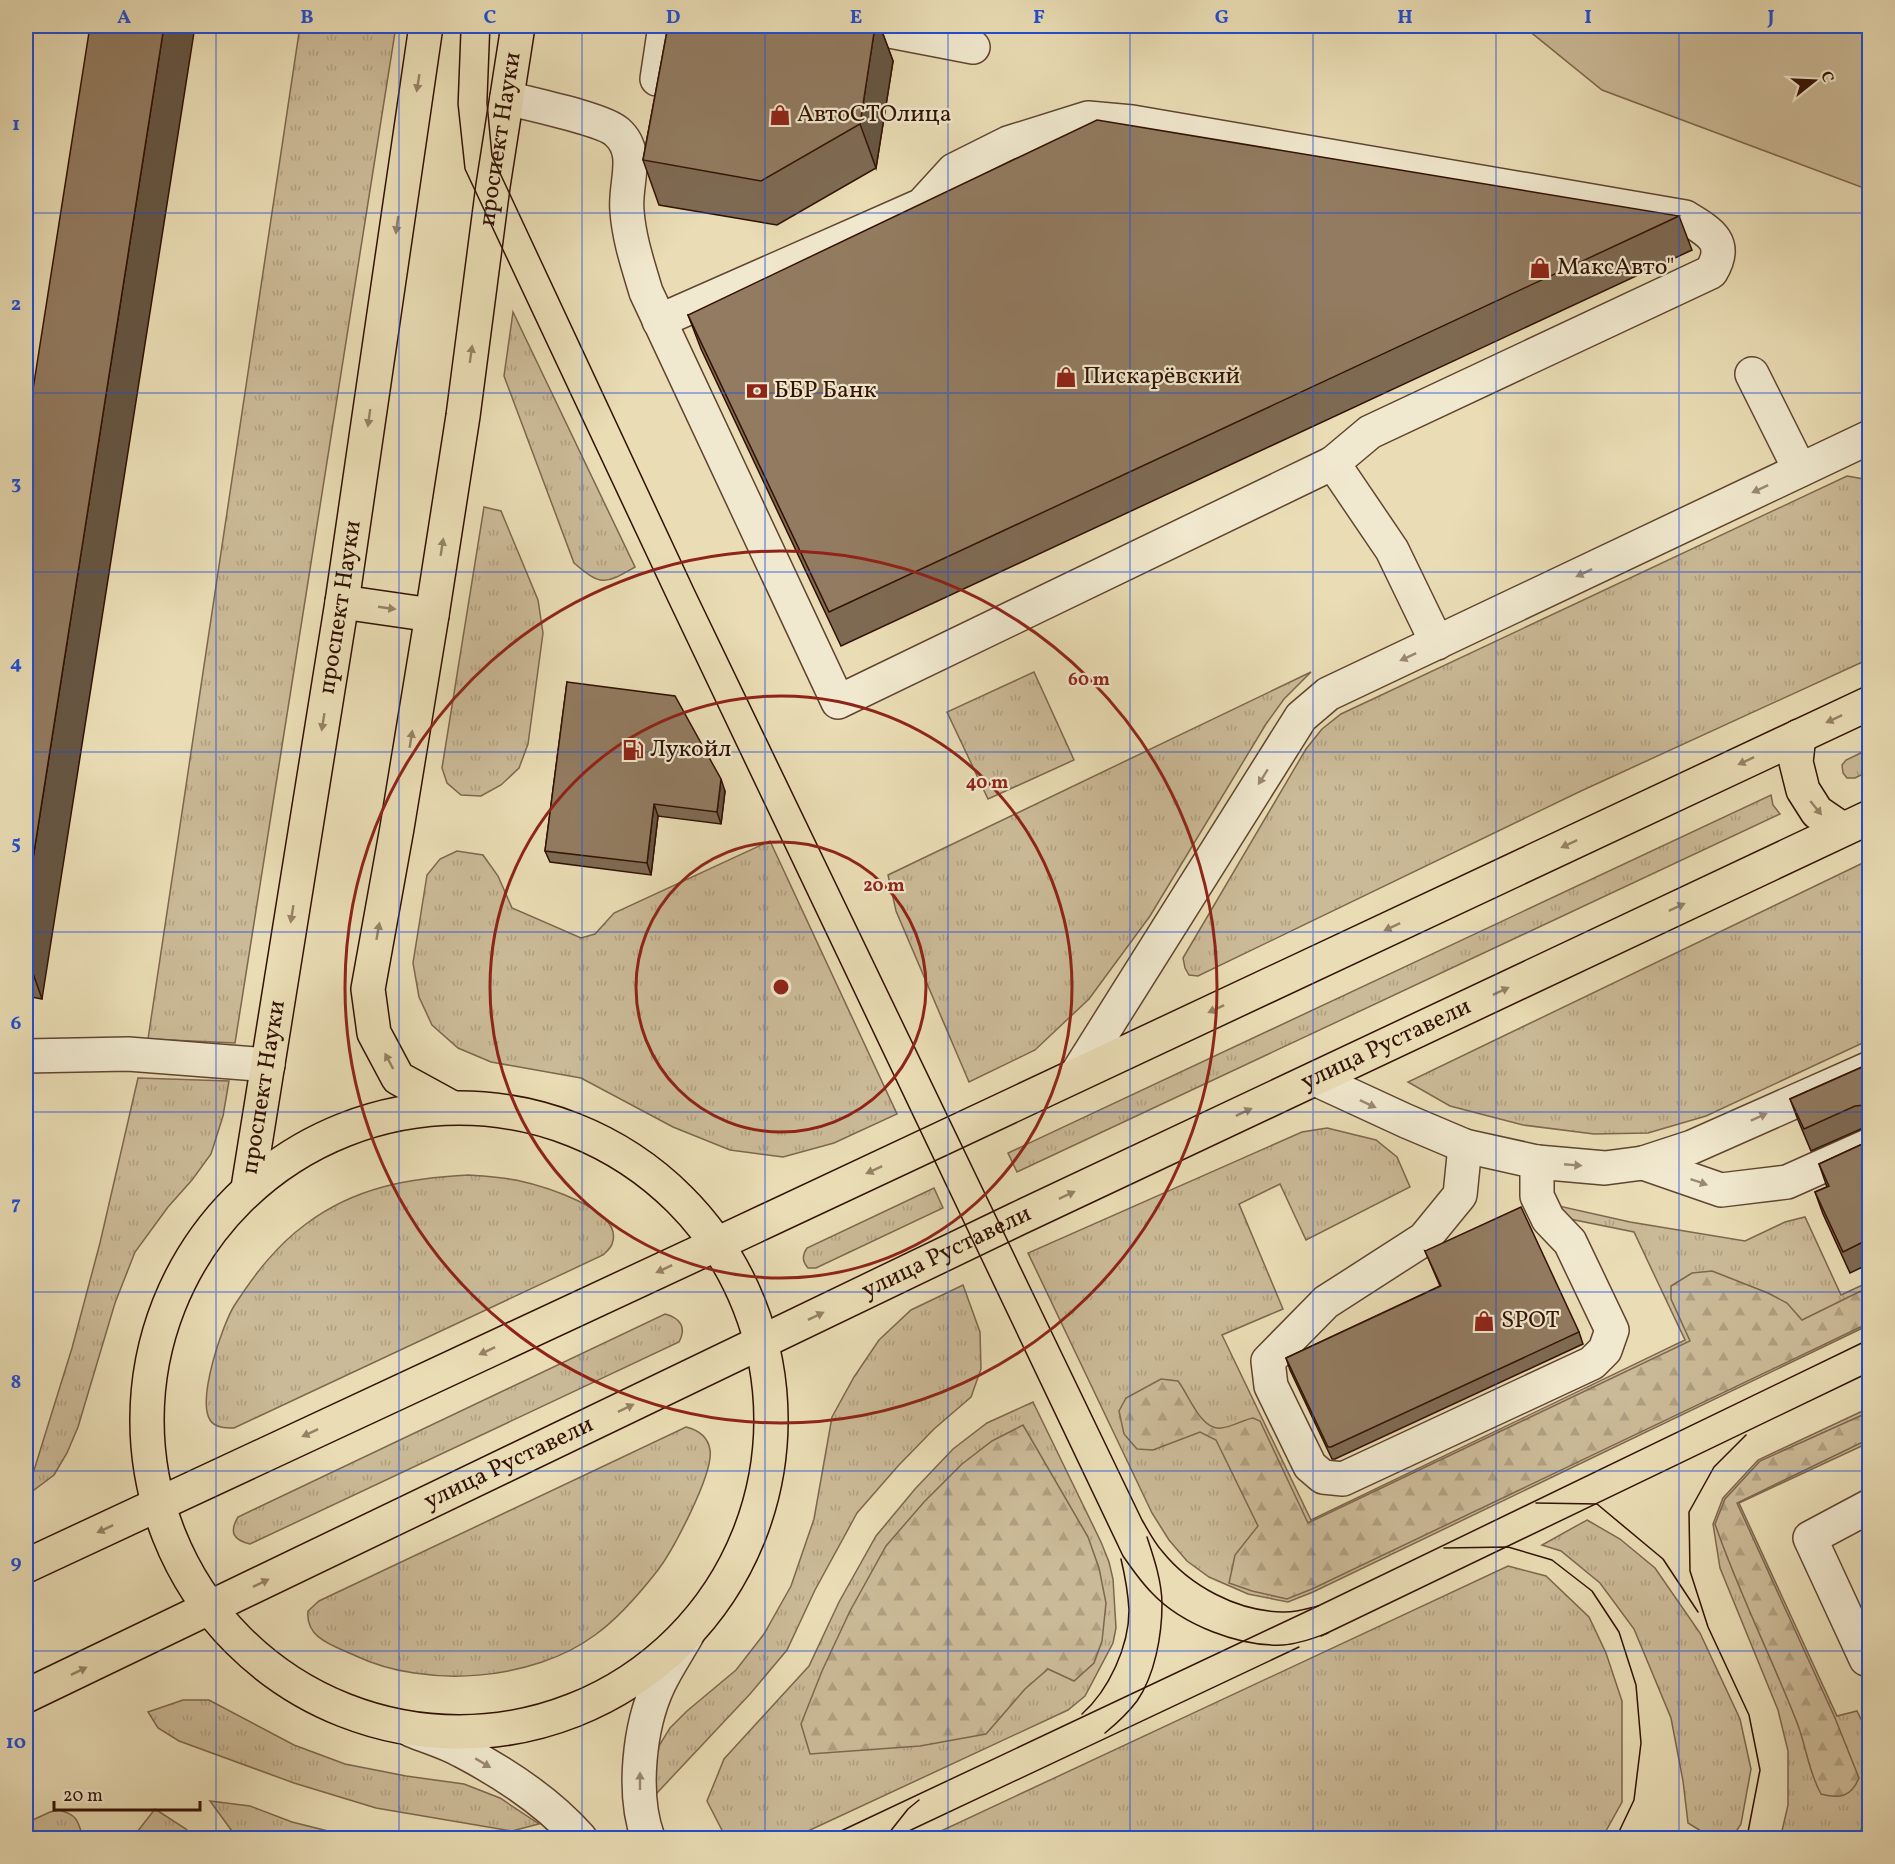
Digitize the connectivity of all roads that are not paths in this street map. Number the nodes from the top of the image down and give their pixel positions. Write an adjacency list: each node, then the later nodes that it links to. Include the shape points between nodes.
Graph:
1 (426, 26): 13 (main road, проспект Науки, one-way to 13)
2 (518, 26): 7 (main road, проспект Науки)
3 (665, 26): 6 (street)
4 (864, 26): 5 (street)
5 (973, 46)
6 (657, 80)
7 (507, 98): 8 (street, via 599,122 616,130 625,141 630,158 626,208 632,242); 14 (main road, проспект Науки, one-way to 7)
8 (659, 321): 11 (street, via 838,702); 11 (street, via 922,205 954,170 1008,142 1088,118 1132,122 1685,217 1709,231 1717,242 1718,260 1711,272 1370,432)
9 (1752, 374): 12 (street)
10 (1861, 447): 12 (street)
11 (1333, 463): 15 (street, via 1392,550)
12 (1800, 470): 15 (street, one-way to 15)
13 (342, 602): 14 (main road, one-way to 14); 20 (main road, проспект Науки, one-way to 20)
14 (432, 615): 24 (main road, проспект Науки, one-way to 14, via 398,1078 374,1033 368,989)
15 (1437, 643): 22 (street, one-way to 22, via 1328,694 1301,717)
16 (1869, 703): 17 (main road, one-way to 17)
17 (1798, 736): 18 (main road, one-way to 18, via 1796,762 1803,790 1817,812); 22 (main road, one-way to 22)
18 (1856, 823): 23 (main road, улица Руставели, one-way to 18)
19 (26, 1056): 20 (street, via 128,1054)
20 (268, 1065): 29 (main road, проспект Науки)
21 (1869, 1068): 28 (street, one-way to 21, via 1692,1147)
22 (1076, 1075): 30 (main road, one-way to 30)
23 (1315, 1079): 26 (street, one-way to 26); 31 (main road, улица Руставели, one-way to 23)
24 (451, 1107): 29 (main road, проспект Науки, via 414,1110 343,1129 301,1150); 30 (main road, проспект Науки, via 528,1115 602,1142 666,1186)
25 (1869, 1145): 28 (street, one-way to 25, via 1721,1190 1787,1182)
26 (1465, 1146): 27 (street); 27 (street, via 1460,1195 1424,1239 1326,1302 1268,1362 1271,1386 1310,1466 1323,1477 1343,1479 1592,1363 1605,1350 1612,1330 1570,1242 1548,1219 1537,1196)
27 (1537, 1162): 28 (street, one-way to 28, via 1605,1168)
28 (1643, 1163)
29 (248, 1188): 32 (main road, проспект Науки, via 193,1254 158,1333 149,1375 146,1419)
30 (717, 1244): 31 (main road, проспект Науки, via 745,1294); 32 (main road, one-way to 32)
31 (763, 1342): 35 (main road, улица Руставели, one-way to 31); 36 (main road, проспект Науки, via 772,1425 761,1501 732,1573)
32 (158, 1504): 34 (main road, one-way to 34); 35 (main road, проспект Науки, via 178,1559)
33 (1869, 1506): 37 (street, via 1810,1538 1866,1659)
34 (26, 1566)
35 (209, 1609): 38 (main road, улица Руставели, one-way to 35); 39 (main road, проспект Науки, via 250,1653 299,1689 353,1715)
36 (687, 1635): 39 (main road, проспект Науки, via 632,1680 561,1716 491,1731); 41 (street, проспект Науки, one-way to 36, via 642,1821 639,1779 643,1735 659,1685)
37 (1869, 1657)
38 (26, 1696)
39 (411, 1730): 40 (street, проспект Науки, one-way to 40, via 461,1750 499,1773 562,1818)
40 (580, 1839)
41 (648, 1839)

